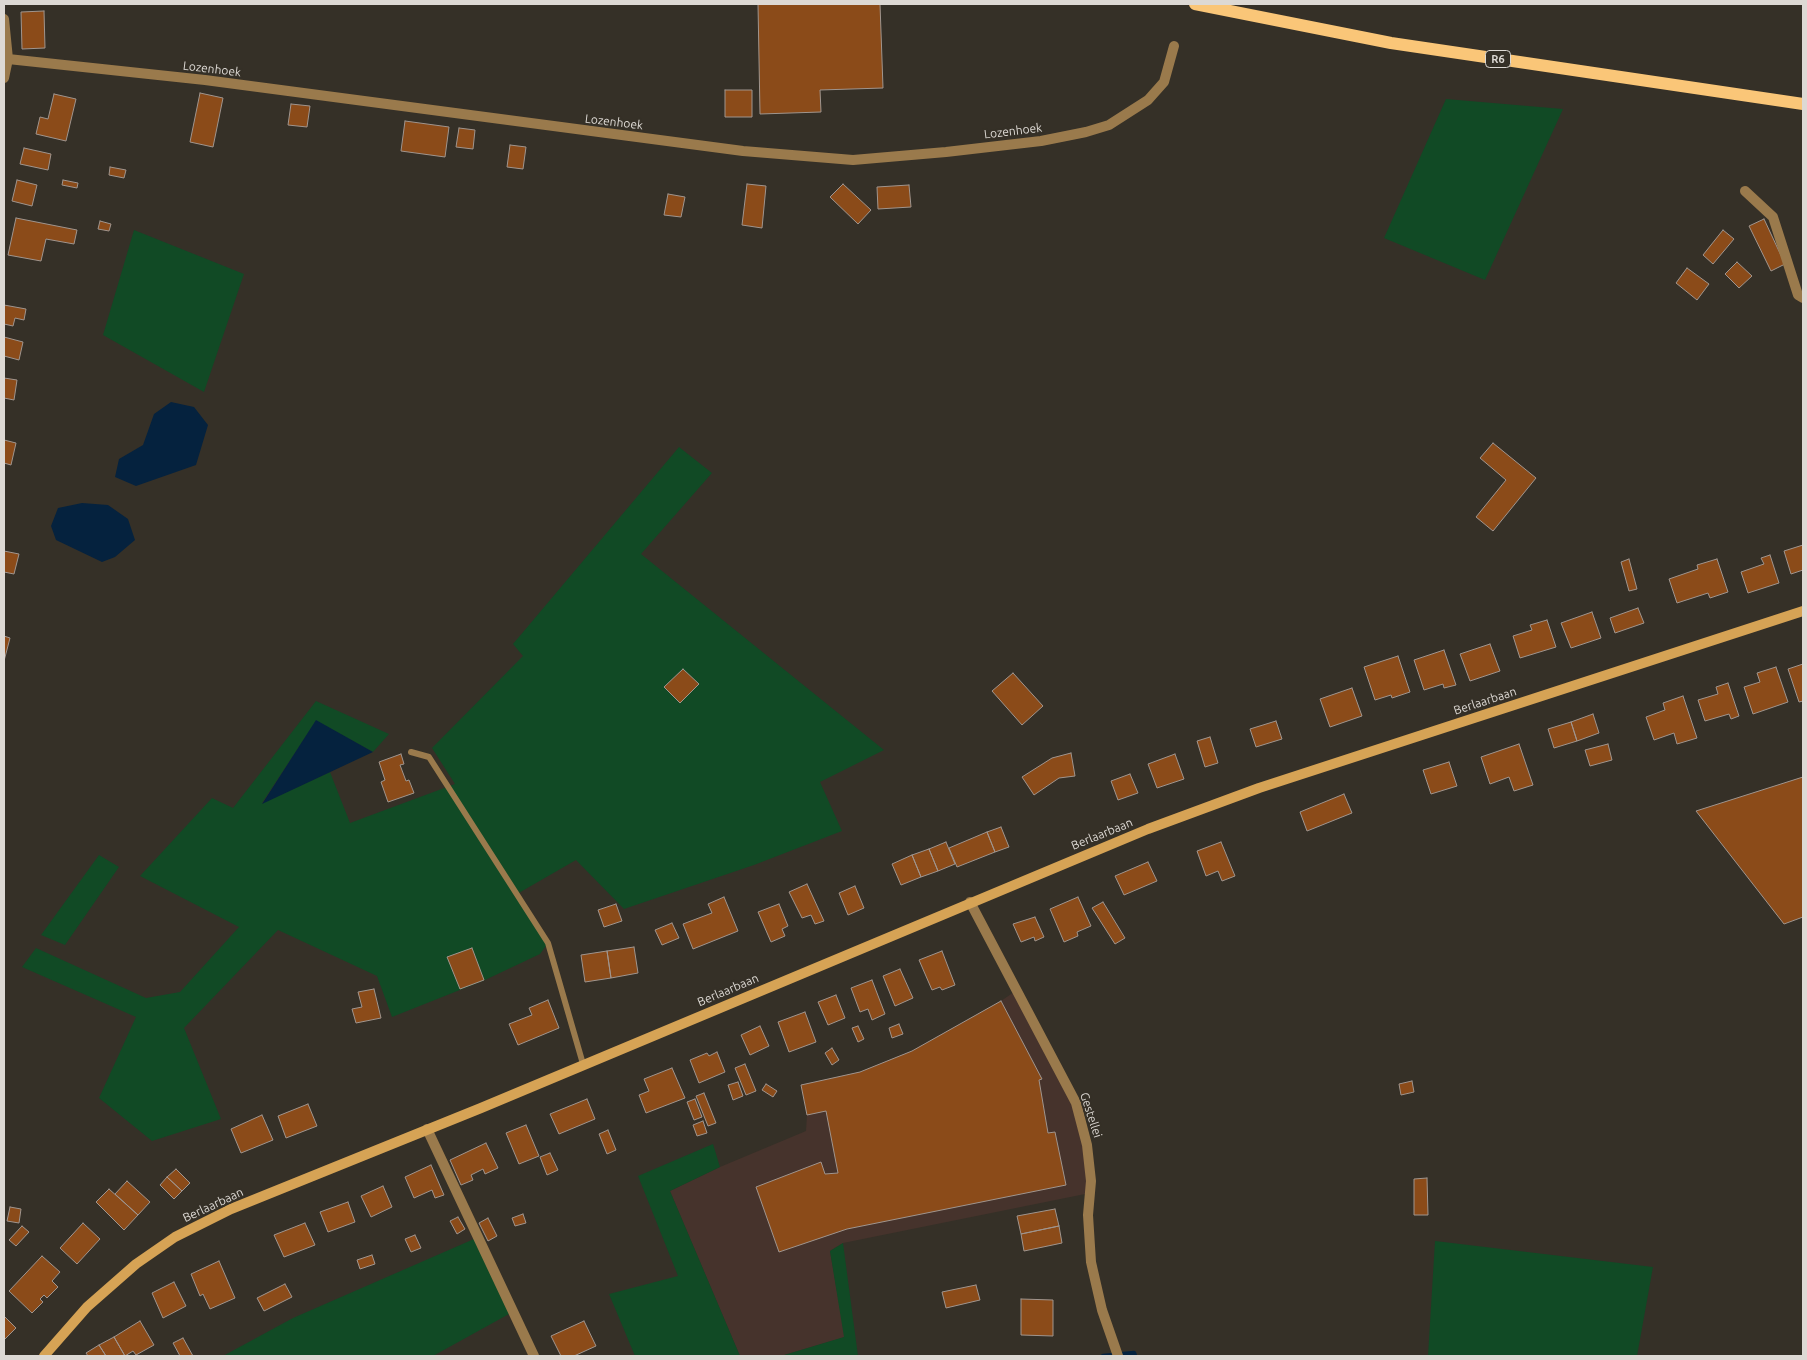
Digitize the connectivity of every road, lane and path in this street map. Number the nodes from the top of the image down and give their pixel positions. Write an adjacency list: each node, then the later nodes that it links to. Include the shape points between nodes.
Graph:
1 (1196, 4): 6 (main road, R6, via 1391,43)
2 (4, 20): 4 (street)
3 (1174, 46): 4 (street, Lozenhoek, via 1164,82 1148,100 1109,125 1041,141 853,160 743,151 204,80)
4 (8, 59): 5 (street)
5 (4, 78)
6 (1803, 104)
7 (1745, 191): 8 (street, via 1773,217 1798,295)
8 (1803, 298)
9 (1803, 610): 11 (street, Berlaarbaan, via 1259,788 1148,829)
10 (410, 752): 12 (lane, via 429,757 548,943)
11 (970, 902): 12 (street, Berlaarbaan); 16 (street, Gestellei, via 1076,1103 1087,1145 1091,1181 1088,1215 1091,1262 1102,1310)
12 (583, 1064): 13 (street, Berlaarbaan)
13 (428, 1130): 14 (street, Berlaarbaan, via 231,1210 175,1237 136,1264 87,1307); 15 (street)
14 (44, 1356)
15 (534, 1356)
16 (1118, 1356)

